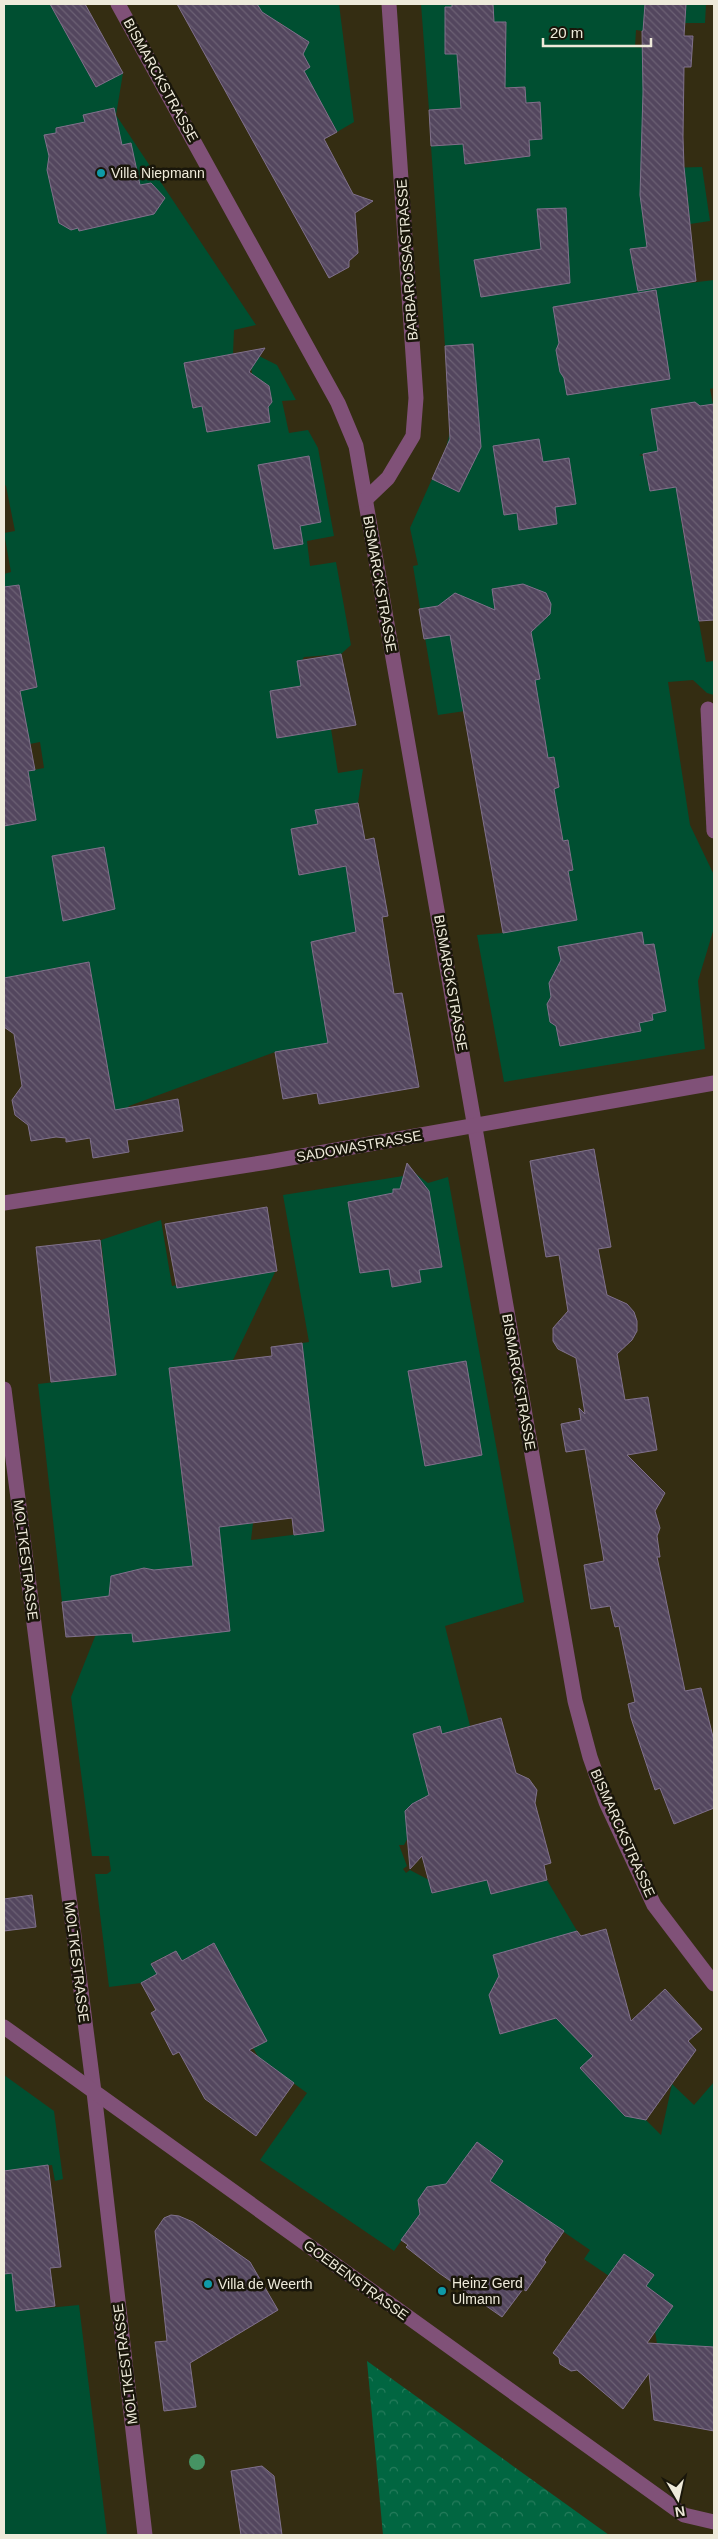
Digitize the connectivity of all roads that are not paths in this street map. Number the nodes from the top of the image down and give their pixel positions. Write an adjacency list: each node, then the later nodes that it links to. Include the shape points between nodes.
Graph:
1 (118, 4): 3 (street, BISMARCKSTRASSE, via 338,403 356,446)
2 (389, 4): 3 (street, BARBAROSSASTRASSE, via 416,398 413,436 388,478)
3 (366, 500): 7 (street, BISMARCKSTRASSE)
4 (708, 709): 5 (street)
5 (714, 832)
6 (714, 1083): 7 (street, SADOWASTRASSE)
7 (476, 1126): 8 (street, SADOWASTRASSE); 10 (street, BISMARCKSTRASSE, via 575,1701 590,1757 606,1802 654,1905)
8 (4, 1203)
9 (4, 1389): 12 (street, MOLTKESTRASSE)
10 (714, 1984)
11 (4, 2027): 12 (street, GOEBENSTRASSE)
12 (94, 2092): 13 (street, GOEBENSTRASSE, via 684,2515); 14 (street, MOLTKESTRASSE)
13 (714, 2522)
14 (145, 2535)

